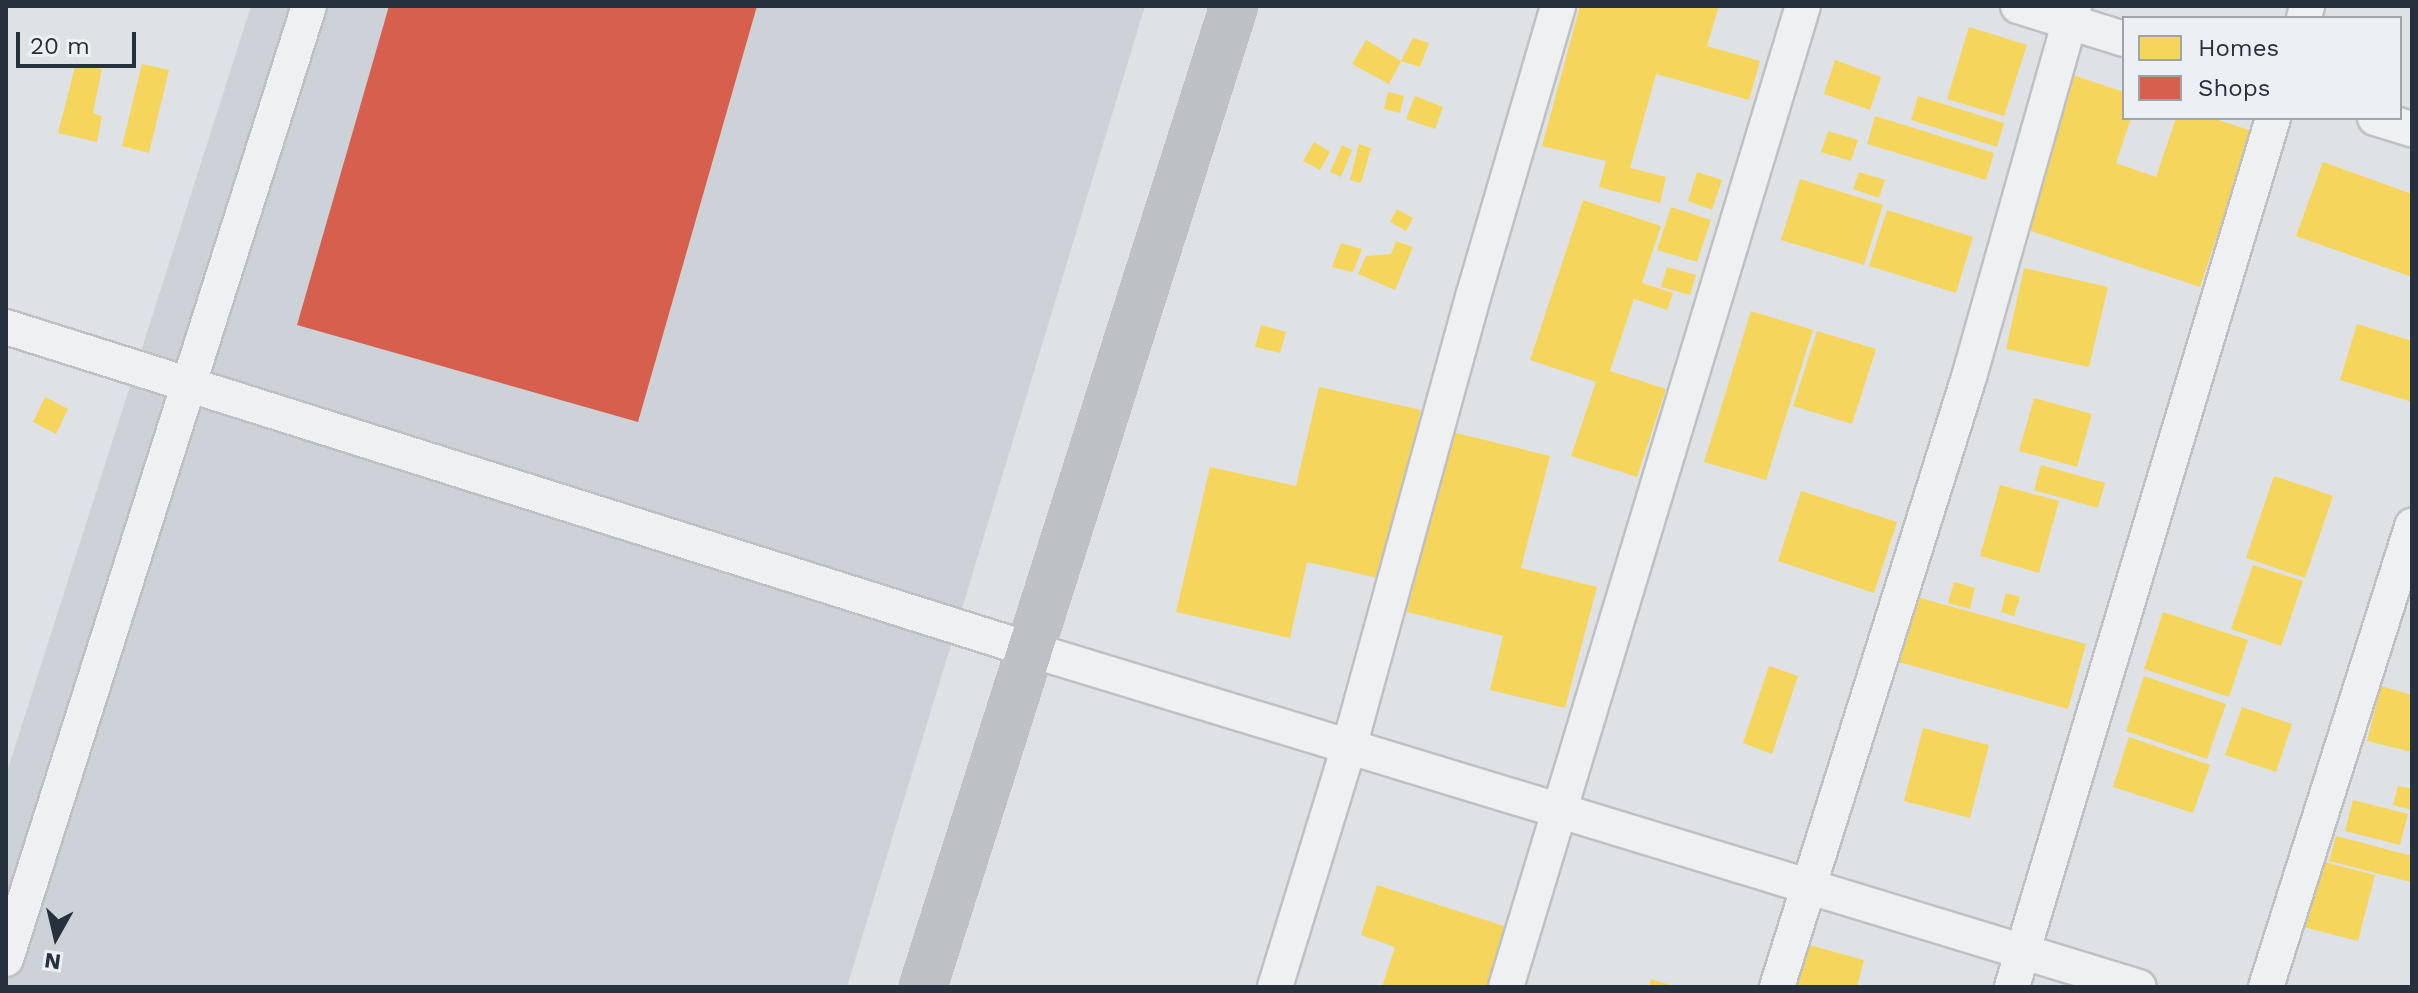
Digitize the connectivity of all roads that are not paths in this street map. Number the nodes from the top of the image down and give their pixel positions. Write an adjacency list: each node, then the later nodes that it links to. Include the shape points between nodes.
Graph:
1 (309, 6): 12 (street)
2 (1234, 6): 14 (street)
3 (1558, 6): 15 (street)
4 (1803, 6): 16 (street)
5 (2018, 6): 6 (street)
6 (2071, 14): 7 (street); 17 (street, via 1969,377)
7 (2122, 38)
8 (2272, 120): 18 (street)
9 (2382, 120): 10 (street)
10 (2412, 129)
11 (6, 327): 12 (street)
12 (189, 385): 14 (street); 19 (street)
13 (2412, 526): 26 (street)
14 (1028, 649): 15 (street); 20 (street)
15 (1349, 747): 16 (street); 21 (street)
16 (1559, 810): 17 (street); 22 (street)
17 (1807, 888): 18 (street); 23 (street)
18 (2022, 951): 24 (street); 25 (street)
19 (6, 959)
20 (923, 987)
21 (1275, 987)
22 (1506, 987)
23 (1777, 987)
24 (2012, 987)
25 (2139, 987)
26 (2266, 987)

